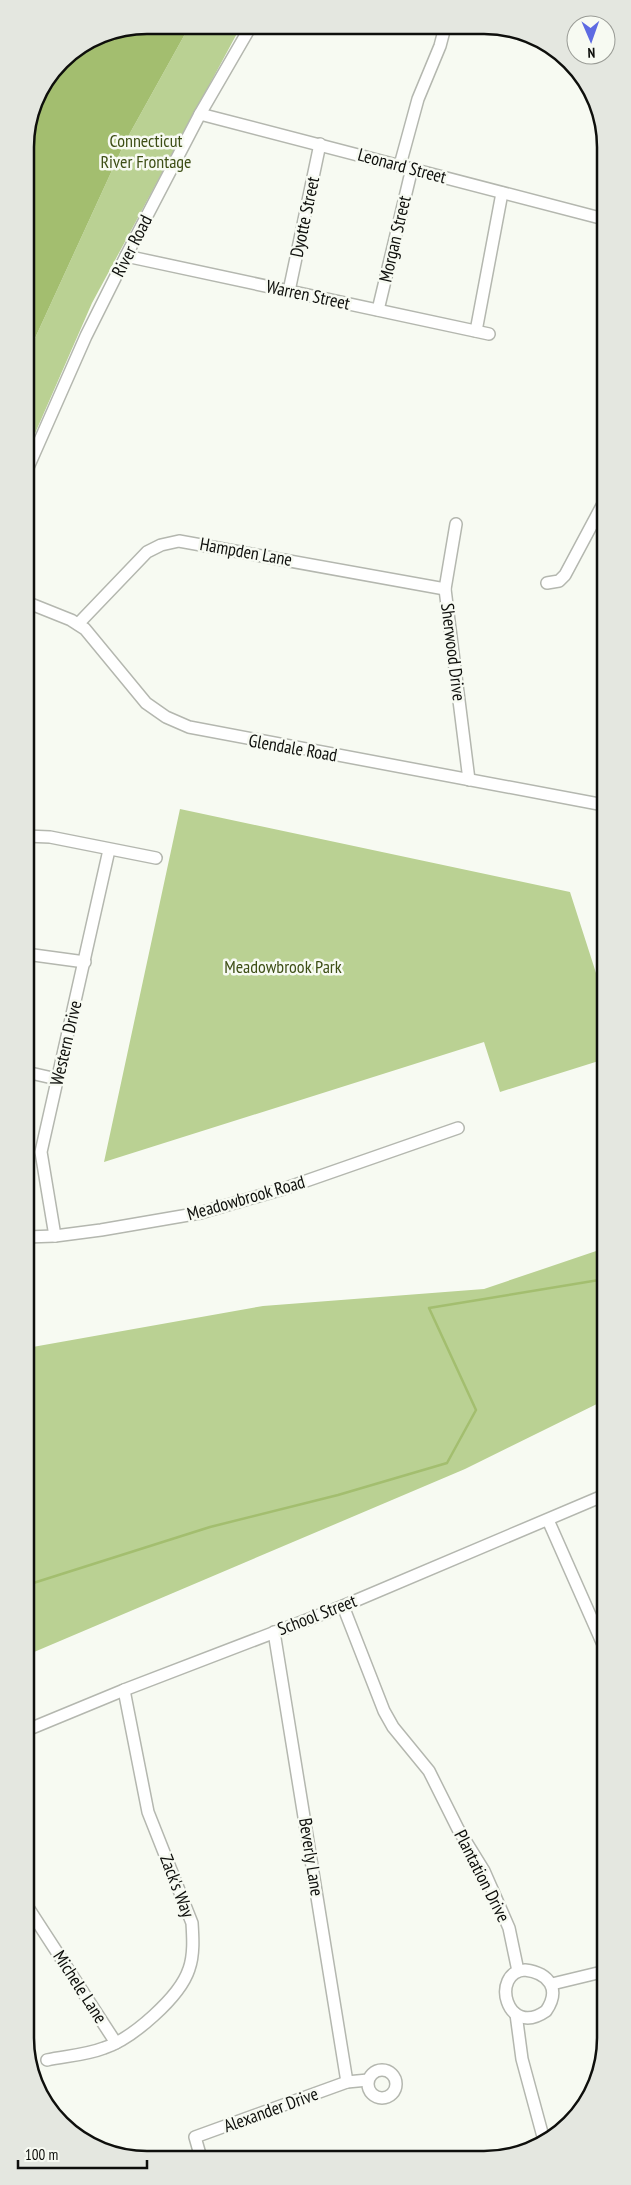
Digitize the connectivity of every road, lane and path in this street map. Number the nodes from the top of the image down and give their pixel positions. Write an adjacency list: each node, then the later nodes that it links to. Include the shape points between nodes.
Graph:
1 (246, 34): 3 (street, River Road)
2 (443, 34): 5 (street, via 418,98)
3 (200, 114): 4 (street, Leonard Street); 9 (street, River Road)
4 (320, 144): 5 (street, Leonard Street); 10 (street, Dyotte Street)
5 (400, 165): 6 (street, Leonard Street)
6 (412, 168): 7 (street, Leonard Street); 11 (street, Morgan Street)
7 (502, 193): 8 (street, Leonard Street); 12 (street)
8 (597, 218)
9 (126, 256): 10 (street, Warren Street); 14 (street, River Road, via 86,336)
10 (289, 291): 11 (street, Warren Street)
11 (378, 310): 12 (street, Warren Street)
12 (476, 331): 13 (street, Warren Street)
13 (489, 334)
14 (34, 454)
15 (597, 515): 17 (street, via 565,575 559,581)
16 (456, 524): 18 (street, Sherwood Drive)
17 (546, 583)
18 (445, 588): 20 (street, Hampden Lane, via 179,541 147,552); 21 (street, Sherwood Drive)
19 (34, 605): 20 (street, Glendale Road)
20 (78, 624): 21 (street, Glendale Road, via 146,703 177,723 213,733)
21 (470, 780): 22 (street, Glendale Road)
22 (597, 803)
23 (34, 836): 24 (street)
24 (109, 850): 25 (street); 27 (street, Western Drive)
25 (156, 858)
26 (34, 955): 27 (street)
27 (85, 962): 29 (street, Western Drive)
28 (34, 1074): 29 (street)
29 (57, 1079): 31 (street, Western Drive, via 41,1152)
30 (458, 1128): 31 (street, Meadowbrook Road, via 228,1206 162,1220)
31 (55, 1236): 32 (street, Meadowbrook Road)
32 (34, 1237)
33 (597, 1499): 34 (street, School Street)
34 (548, 1520): 35 (street, School Street); 36 (street)
35 (343, 1606): 37 (street, School Street); 41 (street, Plantation Drive, via 384,1711 429,1771 490,1883 509,1928)
36 (597, 1631)
37 (274, 1632): 38 (street, School Street); 48 (street, Beverly Lane)
38 (124, 1690): 39 (street, School Street); 45 (street, Zack's Way, via 148,1812 188,1907 194,1942 189,1969 175,1993 131,2035)
39 (34, 1727)
40 (34, 1917): 45 (street, Michele Lane)
41 (518, 1971): 43 (street, via 539,1973); 44 (street, via 509,1981 506,1993 508,2006)
42 (597, 1973): 43 (street)
43 (552, 1984): 44 (street, via 546,2011 530,2018)
44 (516, 2014): 49 (street, via 522,2059)
45 (116, 2043): 46 (street, Zack's Way, via 92,2052)
46 (47, 2060)
47 (368, 2080): 48 (street, Alexander Drive)
48 (347, 2082): 50 (street, Alexander Drive, via 195,2137)
49 (543, 2135)
50 (200, 2151)

